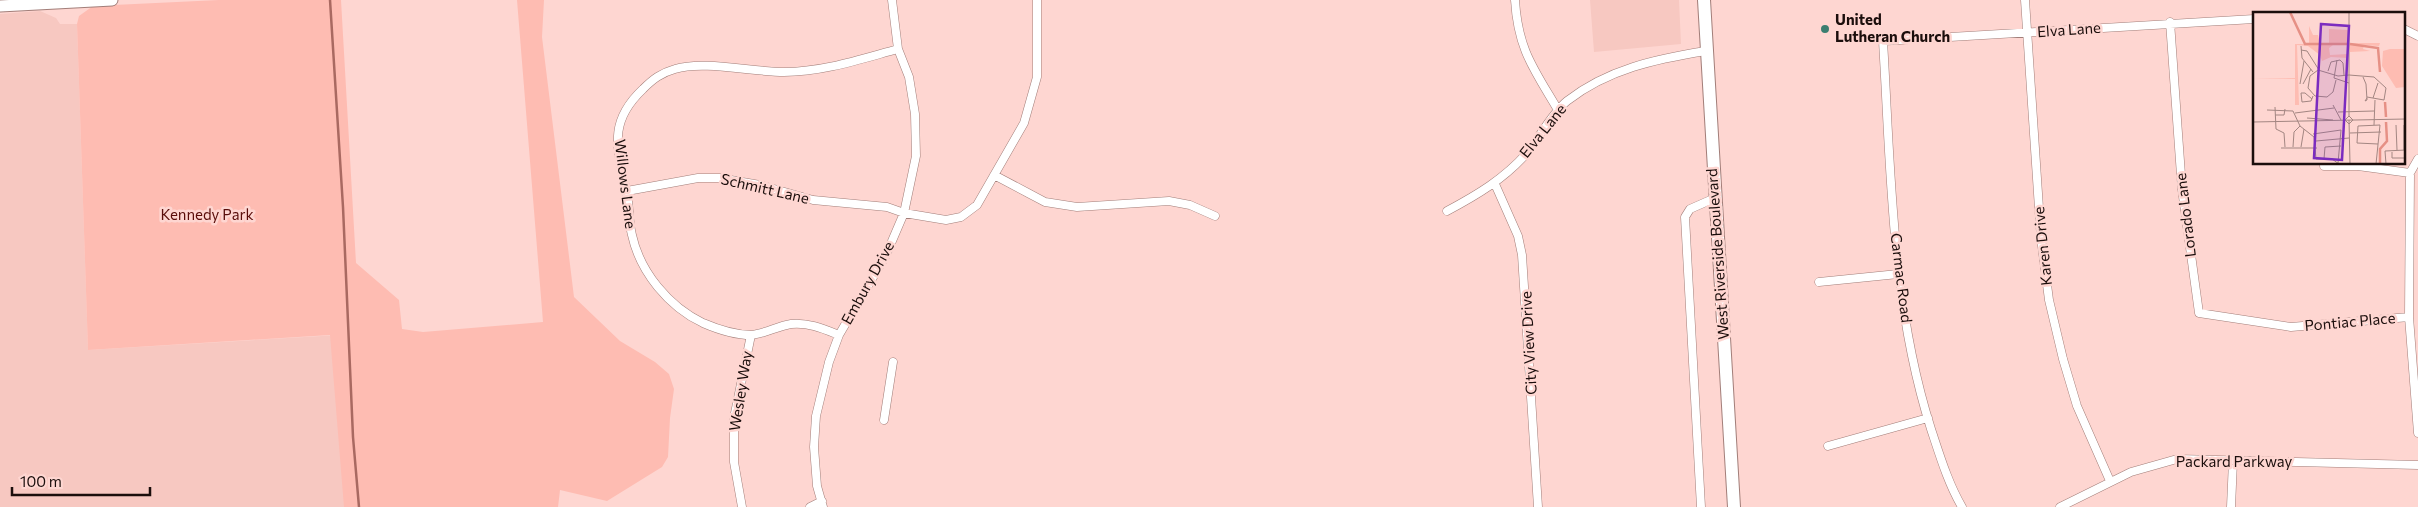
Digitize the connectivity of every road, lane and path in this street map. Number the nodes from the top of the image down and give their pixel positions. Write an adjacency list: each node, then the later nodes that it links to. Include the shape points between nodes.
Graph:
1 (112, 0): 7 (street)
2 (892, 0): 14 (street, Embury Drive)
3 (1037, 0): 20 (street, Schmitt Lane, via 1037,77 1024,123)
4 (1515, 0): 16 (street, via 1523,50)
5 (1704, 0): 15 (main road, West Riverside Boulevard)
6 (2025, 0): 11 (street, Karen Drive)
7 (0, 6)
8 (2253, 18): 9 (street, Elva Lane)
9 (2170, 22): 11 (street, Elva Lane); 30 (street, Lorado Lane, via 2182,189 2198,314)
10 (2406, 30): 12 (street)
11 (2027, 33): 13 (street, Elva Lane); 40 (street, Karen Drive, via 2041,238 2049,300 2071,386)
12 (2418, 36)
13 (1883, 41): 27 (street, Carmac Road)
14 (898, 48): 22 (street, Willows Lane, via 823,69 784,72 692,64 657,76 624,111 618,134); 25 (street, Embury Drive, via 909,77 916,114 916,156)
15 (1706, 51): 16 (street, Elva Lane, via 1622,69 1598,81); 23 (main road, West Riverside Boulevard)
16 (1558, 110): 21 (street, Elva Lane, via 1526,153)
17 (2418, 159): 19 (street)
18 (2324, 166): 19 (street, via 2358,166)
19 (2410, 173): 29 (street)
20 (994, 175): 25 (street, Schmitt Lane, via 977,205 961,217 946,220); 26 (street, via 1045,202 1076,207 1169,200)
21 (1495, 184): 24 (street, Elva Lane); 44 (street, City View Drive, via 1518,236 1522,255)
22 (627, 191): 25 (street, Schmitt Lane, via 698,178 719,178 760,185 813,200 887,207); 31 (street, Willows Lane, via 632,236 643,265 666,298 701,322)
23 (1715, 198): 45 (street, via 1690,209 1685,217); 46 (main road, West Riverside Boulevard)
24 (1447, 211)
25 (904, 212): 32 (street, Embury Drive, via 886,255)
26 (1215, 216)
27 (1898, 274): 28 (street); 34 (street, Carmac Road, via 1917,379)
28 (1819, 282)
29 (2409, 318): 30 (street, Pontiac Place); 36 (street)
30 (2291, 327)
31 (751, 335): 32 (street, Willows Lane, via 792,324 812,325); 42 (street, Wesley Way, via 734,418 734,462)
32 (839, 335): 41 (street, Embury Drive, via 828,362 815,421 817,486)
33 (893, 362): 35 (street)
34 (1928, 418): 37 (street); 47 (street, Carmac Road, via 1942,464)
35 (884, 420)
36 (2418, 432)
37 (1828, 446)
38 (2233, 460): 39 (street, Packard Parkway); 40 (street, Packard Parkway, via 2177,459); 49 (street)
39 (2418, 465)
40 (2110, 481): 48 (street, Packard Parkway)
41 (822, 504): 43 (street)
42 (742, 507)
43 (810, 507)
44 (1538, 507)
45 (1700, 507)
46 (1734, 507)
47 (1962, 507)
48 (2060, 507)
49 (2230, 507)

